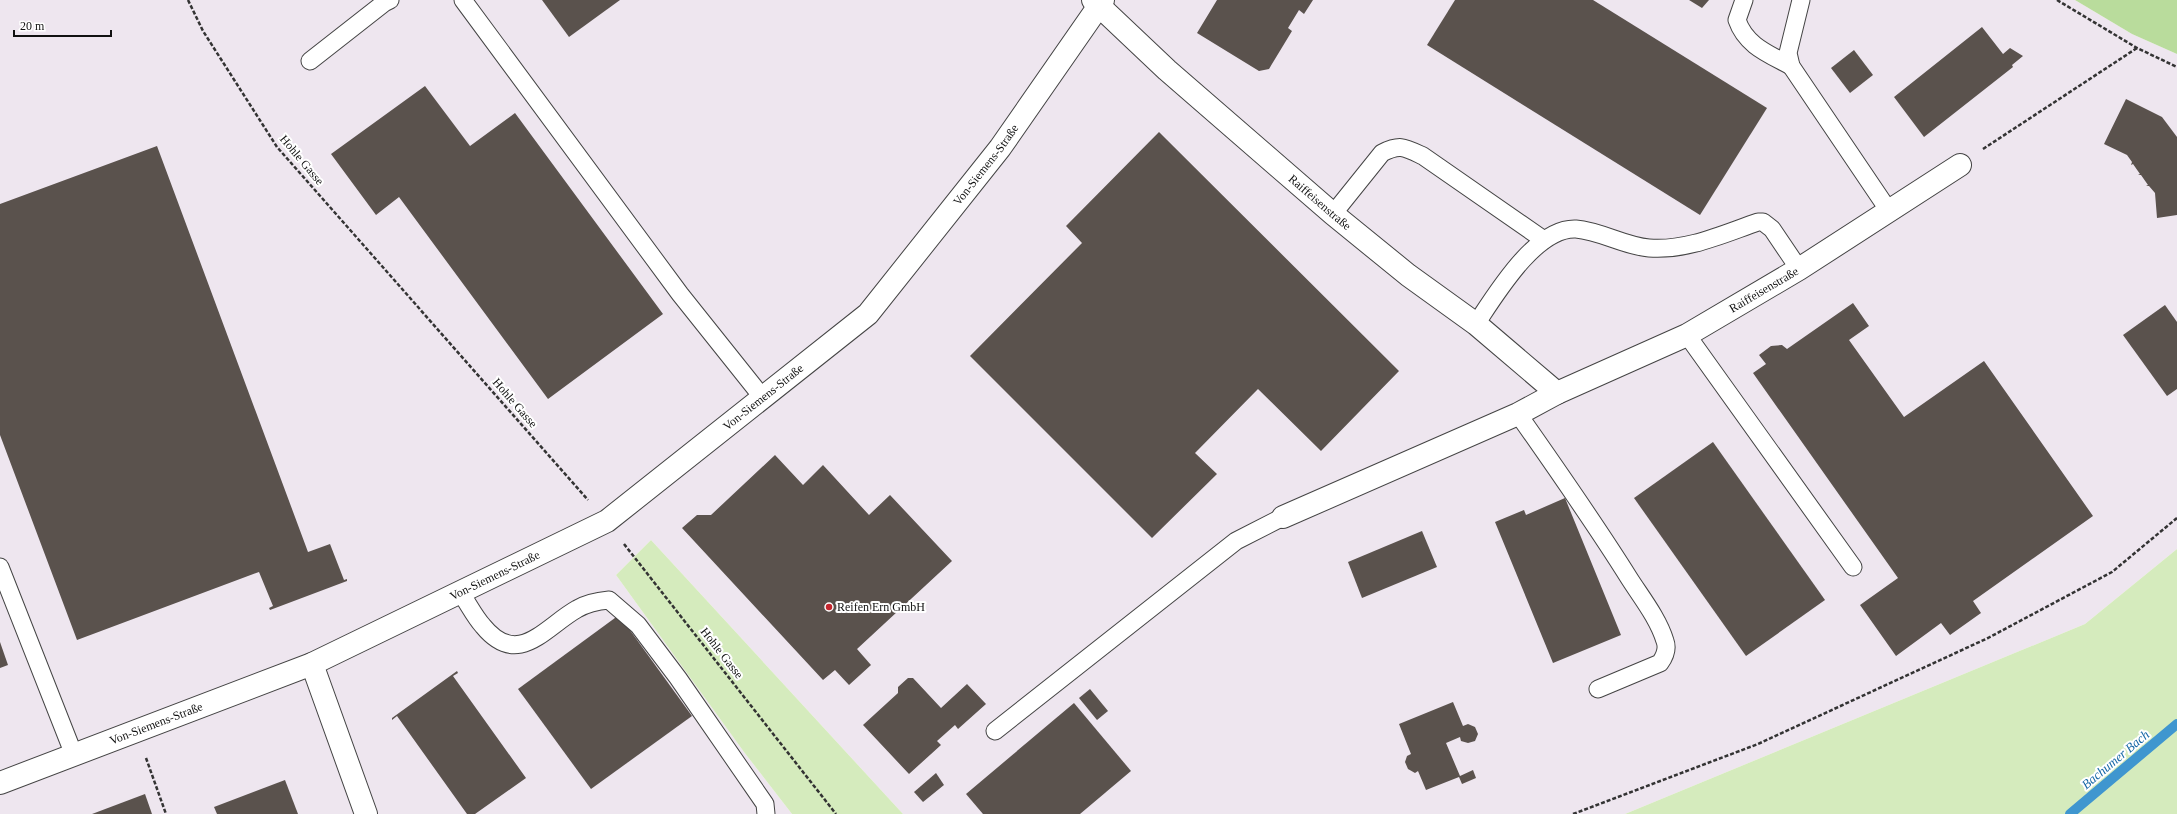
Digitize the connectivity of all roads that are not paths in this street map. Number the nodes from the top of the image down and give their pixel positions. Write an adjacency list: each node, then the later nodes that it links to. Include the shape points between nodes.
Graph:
1 (390, 0): 6 (lane)
2 (463, 0): 16 (lane, via 680,294)
3 (1744, 0): 7 (lane, via 1737,20 1747,38 1757,48)
4 (1801, 0): 7 (lane, via 1788,53)
5 (1098, 2): 10 (street, Raiffeisenstraße, via 1167,70); 16 (street, Von-Siemens-Straße, via 1000,148 868,314)
6 (310, 61)
7 (1791, 66): 9 (lane)
8 (1960, 165): 9 (street, Raiffeisenstraße)
9 (1889, 211): 12 (street, Raiffeisenstraße)
10 (1333, 214): 11 (lane, via 1382,153 1393,147 1403,146 1422,156); 13 (street, Raiffeisenstraße, via 1408,275)
11 (1544, 240): 12 (lane, via 1562,231 1574,229 1650,248 1676,247 1763,222 1772,229); 13 (lane, via 1529,253 1506,281)
12 (1799, 269): 14 (street, Raiffeisenstraße)
13 (1476, 324): 15 (street, Raiffeisenstraße)
14 (1687, 335): 15 (street, Raiffeisenstraße); 20 (lane)
15 (1557, 393): 17 (street, Raiffeisenstraße)
16 (763, 398): 21 (street, Von-Siemens-Straße, via 607,521)
17 (1518, 414): 18 (street, Raiffeisenstraße); 23 (lane, via 1608,545 1654,618 1666,642 1666,655 1660,663)
18 (1283, 517): 24 (lane, via 1236,541)
19 (0, 566): 25 (lane)
20 (1853, 567)
21 (460, 592): 22 (street, Von-Siemens-Straße); 28 (lane, via 483,626 499,640 513,645 535,640 577,609 596,601 609,600 638,625 678,678 765,804)
22 (312, 664): 25 (street, Von-Siemens-Straße); 27 (street)
23 (1598, 689)
24 (995, 731)
25 (74, 755): 26 (street, Von-Siemens-Straße)
26 (0, 783)
27 (366, 814)
28 (766, 814)

